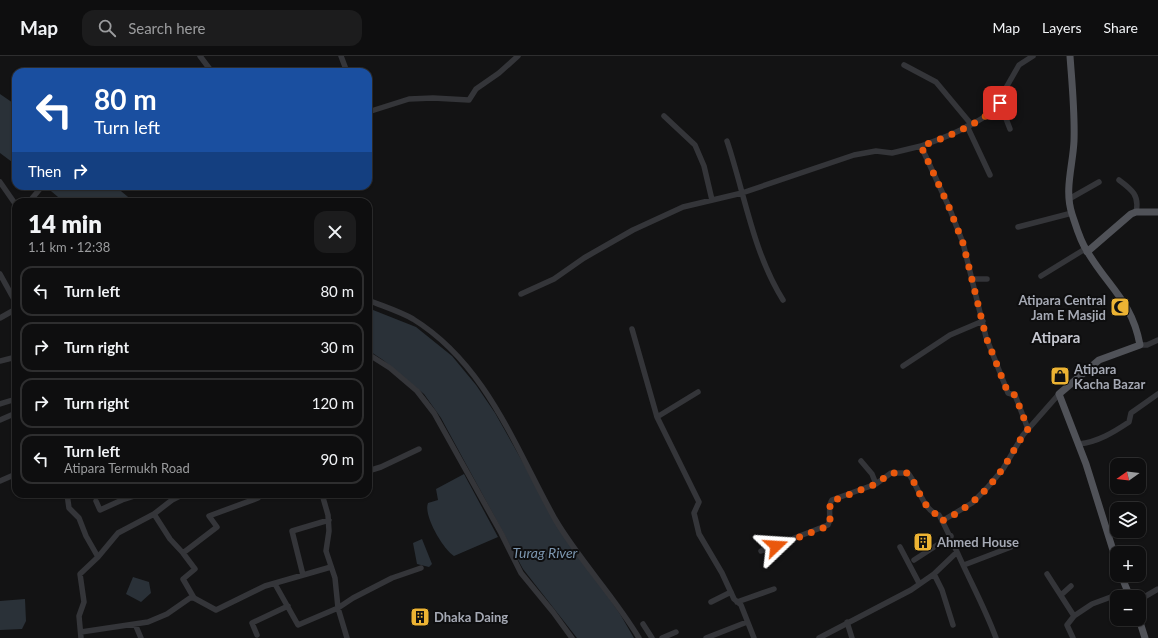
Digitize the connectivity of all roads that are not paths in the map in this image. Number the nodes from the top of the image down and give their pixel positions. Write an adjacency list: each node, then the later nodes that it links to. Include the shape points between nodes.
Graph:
1 (200, 56): 7 (street)
2 (341, 56): 8 (street)
3 (518, 56): 10 (street, via 476,89 470,100 409,99)
4 (1033, 56): 9 (street, via 1019,65)
5 (1070, 56): 24 (main road, via 1074,141)
6 (904, 65): 12 (street, via 936,82)
7 (209, 68)
8 (346, 68)
9 (1000, 103): 12 (street, via 993,112); 13 (street)
10 (372, 111)
11 (664, 116): 25 (street, via 695,145 704,166)
12 (969, 125): 15 (street, via 949,136); 16 (street)
13 (1010, 129)
14 (727, 141): 21 (street)
15 (921, 146): 21 (street, via 892,153 876,151 854,155); 33 (street, via 963,243)
16 (990, 175)
17 (1119, 180): 26 (street, via 1136,196)
18 (0, 182): 23 (street)
19 (1099, 182): 24 (street)
20 (39, 190): 22 (street)
21 (742, 193): 25 (street); 37 (street, via 758,252)
22 (32, 198)
23 (12, 199)
24 (1069, 199): 28 (main road)
25 (712, 200): 35 (street, via 683,207 656,218 584,258 554,279)
26 (1136, 212): 27 (main road); 30 (main road)
27 (1158, 212)
28 (1072, 213): 29 (street); 30 (main road)
29 (1018, 227)
30 (1086, 251): 32 (street); 44 (main road, via 1126,304 1136,324)
31 (0, 274): 36 (street)
32 (1040, 276)
33 (972, 278): 34 (street); 41 (street)
34 (987, 279)
35 (521, 294)
36 (12, 296)
37 (783, 300)
38 (372, 302): 116 (street, via 412,318 440,339 472,371 497,408 556,520)
39 (12, 311): 40 (street)
40 (0, 318)
41 (983, 321): 48 (street, via 950,335); 57 (street, via 986,337 1008,393 1015,394)
42 (632, 329): 55 (street)
43 (1158, 340): 44 (street)
44 (1140, 345): 50 (main road, via 1100,360)
45 (372, 357): 115 (street, via 417,391 434,413 521,573)
46 (12, 358): 47 (street)
47 (0, 361)
48 (904, 366)
49 (698, 392): 55 (street)
50 (1059, 394): 57 (street); 58 (main road)
51 (1158, 394): 58 (street, via 1131,413 1129,422 1120,428 1100,439)
52 (12, 400): 53 (street)
53 (0, 404)
54 (12, 415): 56 (street)
55 (656, 417): 94 (street, via 699,502 694,513 699,534)
56 (0, 420)
57 (1028, 429): 73 (street, via 1003,469 987,488 972,503)
58 (1080, 444): 75 (main road)
59 (419, 449): 61 (street)
60 (861, 461): 64 (street, via 872,474)
61 (372, 470)
62 (12, 476): 63 (street)
63 (0, 482)
64 (876, 484): 73 (street, via 891,473 908,473 915,481 927,506 933,514 939,515); 78 (street, via 830,502 828,526)
65 (68, 498): 81 (street, via 69,508 79,518)
66 (119, 498): 70 (street, via 100,510)
67 (176, 498): 71 (street)
68 (258, 498): 80 (street, via 209,516 217,527)
69 (323, 498): 72 (street)
70 (96, 502)
71 (154, 514): 80 (street); 81 (street, via 118,533)
72 (328, 520): 84 (street, via 326,551); 88 (street, via 292,531)
73 (942, 521): 74 (street)
74 (951, 536): 79 (street); 82 (street)
75 (1111, 546)
76 (900, 547): 89 (street)
77 (1011, 547): 83 (street)
78 (762, 551)
79 (957, 552): 83 (street); 86 (street)
80 (182, 553): 97 (street, via 195,568 183,579)
81 (98, 557): 111 (street, via 80,574 84,602 79,616)
82 (914, 560)
83 (964, 565): 123 (street)
84 (331, 567): 88 (street); 102 (street)
85 (421, 568): 102 (street, via 392,578)
86 (934, 574): 89 (street); 108 (street)
87 (1047, 574): 95 (street)
88 (303, 575): 90 (street)
89 (919, 583): 105 (street)
90 (275, 584): 97 (street, via 265,586 216,610); 101 (street)
91 (1071, 586): 95 (street)
92 (774, 589): 100 (street)
93 (1158, 589): 96 (street)
94 (731, 592): 99 (street); 100 (street)
95 (1061, 595): 103 (street)
96 (1146, 596)
97 (194, 598): 106 (street, via 186,599 159,618)
98 (1110, 599): 103 (street, via 1092,604)
99 (711, 602)
100 (737, 602): 104 (street, via 741,605)
101 (288, 606): 102 (street, via 298,625); 112 (street, via 252,623)
102 (338, 608): 114 (street)
103 (1074, 616): 124 (street, via 1067,625)
104 (747, 622): 119 (street); 120 (street)
105 (847, 622): 121 (street); 122 (street)
106 (135, 624): 111 (street); 113 (street)
107 (643, 624): 117 (street)
108 (953, 625)
109 (1141, 626): 125 (main road)
110 (676, 632): 118 (street)
111 (81, 635)
112 (257, 635)
113 (141, 638)
114 (347, 638)
115 (572, 638)
116 (639, 638)
117 (652, 638)
118 (662, 638)
119 (706, 638)
120 (754, 638)
121 (819, 638)
122 (852, 638)
123 (996, 638)
124 (1073, 638)
125 (1145, 638)

